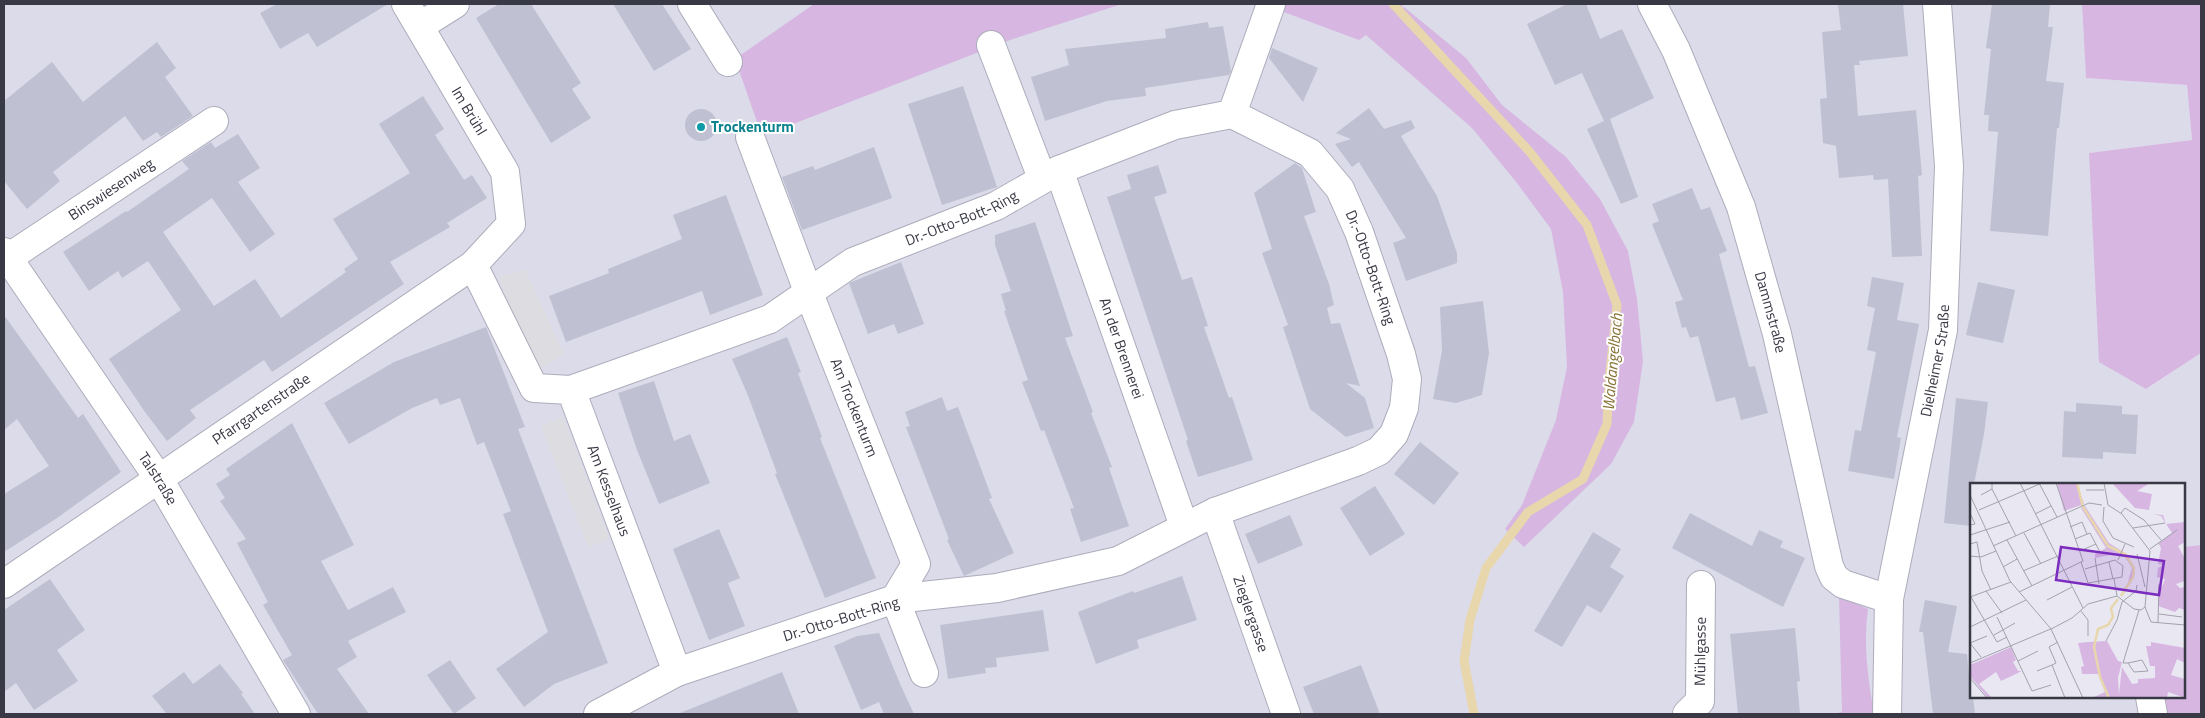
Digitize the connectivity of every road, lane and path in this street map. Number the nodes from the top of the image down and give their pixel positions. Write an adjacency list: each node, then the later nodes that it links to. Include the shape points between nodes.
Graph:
1 (455, 4): 6 (street)
2 (692, 4): 8 (street)
3 (1271, 4): 9 (street)
4 (1652, 4): 23 (street, Dammstraße, via 1680,59 1741,208 1777,334 1829,566 1834,577 1843,584)
5 (1937, 4): 23 (street, Dielheimer Straße, via 1949,166 1943,330)
6 (413, 15): 13 (street, Im Brühl, via 505,172)
7 (991, 45): 12 (street, An der Brennerei)
8 (728, 62)
9 (1232, 114): 12 (street, Dr.-Otto-Bott-Ring, via 1175,125); 19 (street, Dr.-Otto-Bott-Ring, via 1310,153 1340,189 1359,232 1407,379 1404,408 1394,434 1379,451)
10 (214, 121): 14 (street, Binswiesenweg)
11 (750, 137): 16 (street, Am Trockenturm)
12 (1050, 174): 16 (street, Dr.-Otto-Bott-Ring, via 996,206 853,262); 20 (street, An der Brennerei)
13 (510, 224): 15 (street, Pfarrgartenstraße)
14 (6, 255): 18 (street, Talstraße)
15 (474, 265): 17 (street, via 534,388); 18 (street, Pfarrgartenstraße)
16 (808, 291): 17 (street, Dr.-Otto-Bott-Ring, via 770,319); 24 (street, Am Trockenturm, via 916,564)
17 (571, 390): 25 (street, Am Kesselhaus)
18 (159, 479): 21 (street, Pfarrgartenstraße); 28 (street, Talstraße)
19 (1215, 512): 20 (street, Dr.-Otto-Bott-Ring); 30 (street, Zieglergasse)
20 (1184, 526): 24 (street, Dr.-Otto-Bott-Ring, via 1118,560 996,588)
21 (4, 584)
22 (1701, 585): 31 (street, Mühlgasse, via 1700,702)
23 (1889, 599): 32 (street, Dielheimer Straße)
24 (895, 600): 25 (street, Dr.-Otto-Bott-Ring); 26 (street)
25 (677, 672): 29 (street)
26 (924, 674)
27 (2150, 698): 33 (street)
28 (296, 714)
29 (598, 714)
30 (1286, 714)
31 (1687, 714)
32 (1887, 714)
33 (2153, 714)

